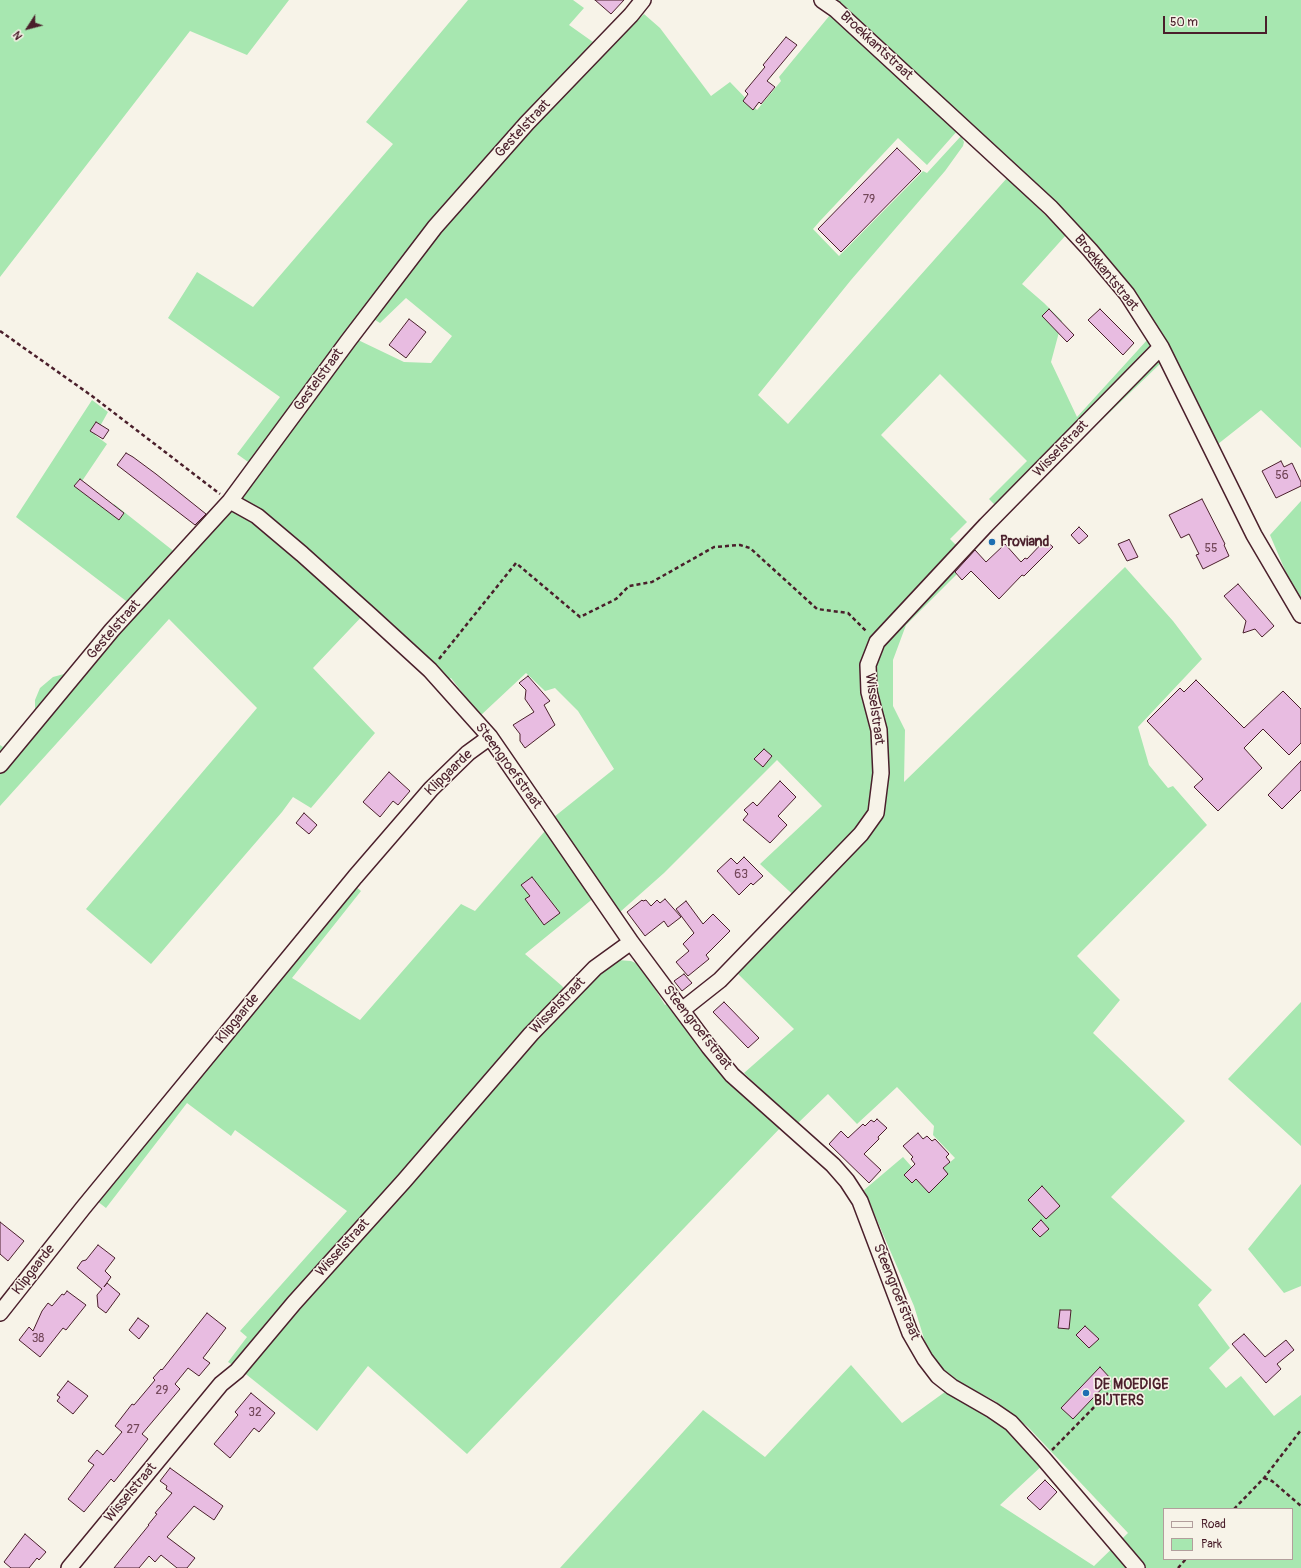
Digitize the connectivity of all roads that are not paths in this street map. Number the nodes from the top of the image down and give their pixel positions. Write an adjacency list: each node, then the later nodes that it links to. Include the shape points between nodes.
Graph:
1 (643, 0): 4 (street, Gestelstraat, via 527,123 435,227)
2 (822, 0): 3 (street, Broekkantstraat, via 1050,208 1127,294)
3 (1161, 347): 5 (street, Broekkantstraat, via 1254,535); 9 (street, Wisselstraat, via 986,525 877,642 868,664 869,692 879,730 881,773 876,813 861,834 720,980)
4 (230, 501): 6 (street, Steengroefstraat, via 257,516 302,554 430,670); 7 (street, Gestelstraat, via 112,630)
5 (1301, 615)
6 (490, 738): 8 (street, Steengroefstraat); 10 (street, Klipgaarde, via 468,753 431,789 355,877)
7 (0, 765)
8 (631, 942): 9 (street, Steengroefstraat); 11 (street, Wisselstraat, via 595,968 531,1034 236,1371 221,1384)
9 (682, 1010): 12 (street, Steengroefstraat, via 709,1048 732,1074 833,1165 847,1181 860,1201 910,1333 938,1376 1011,1423)
10 (0, 1313)
11 (69, 1568)
12 (1137, 1568)

